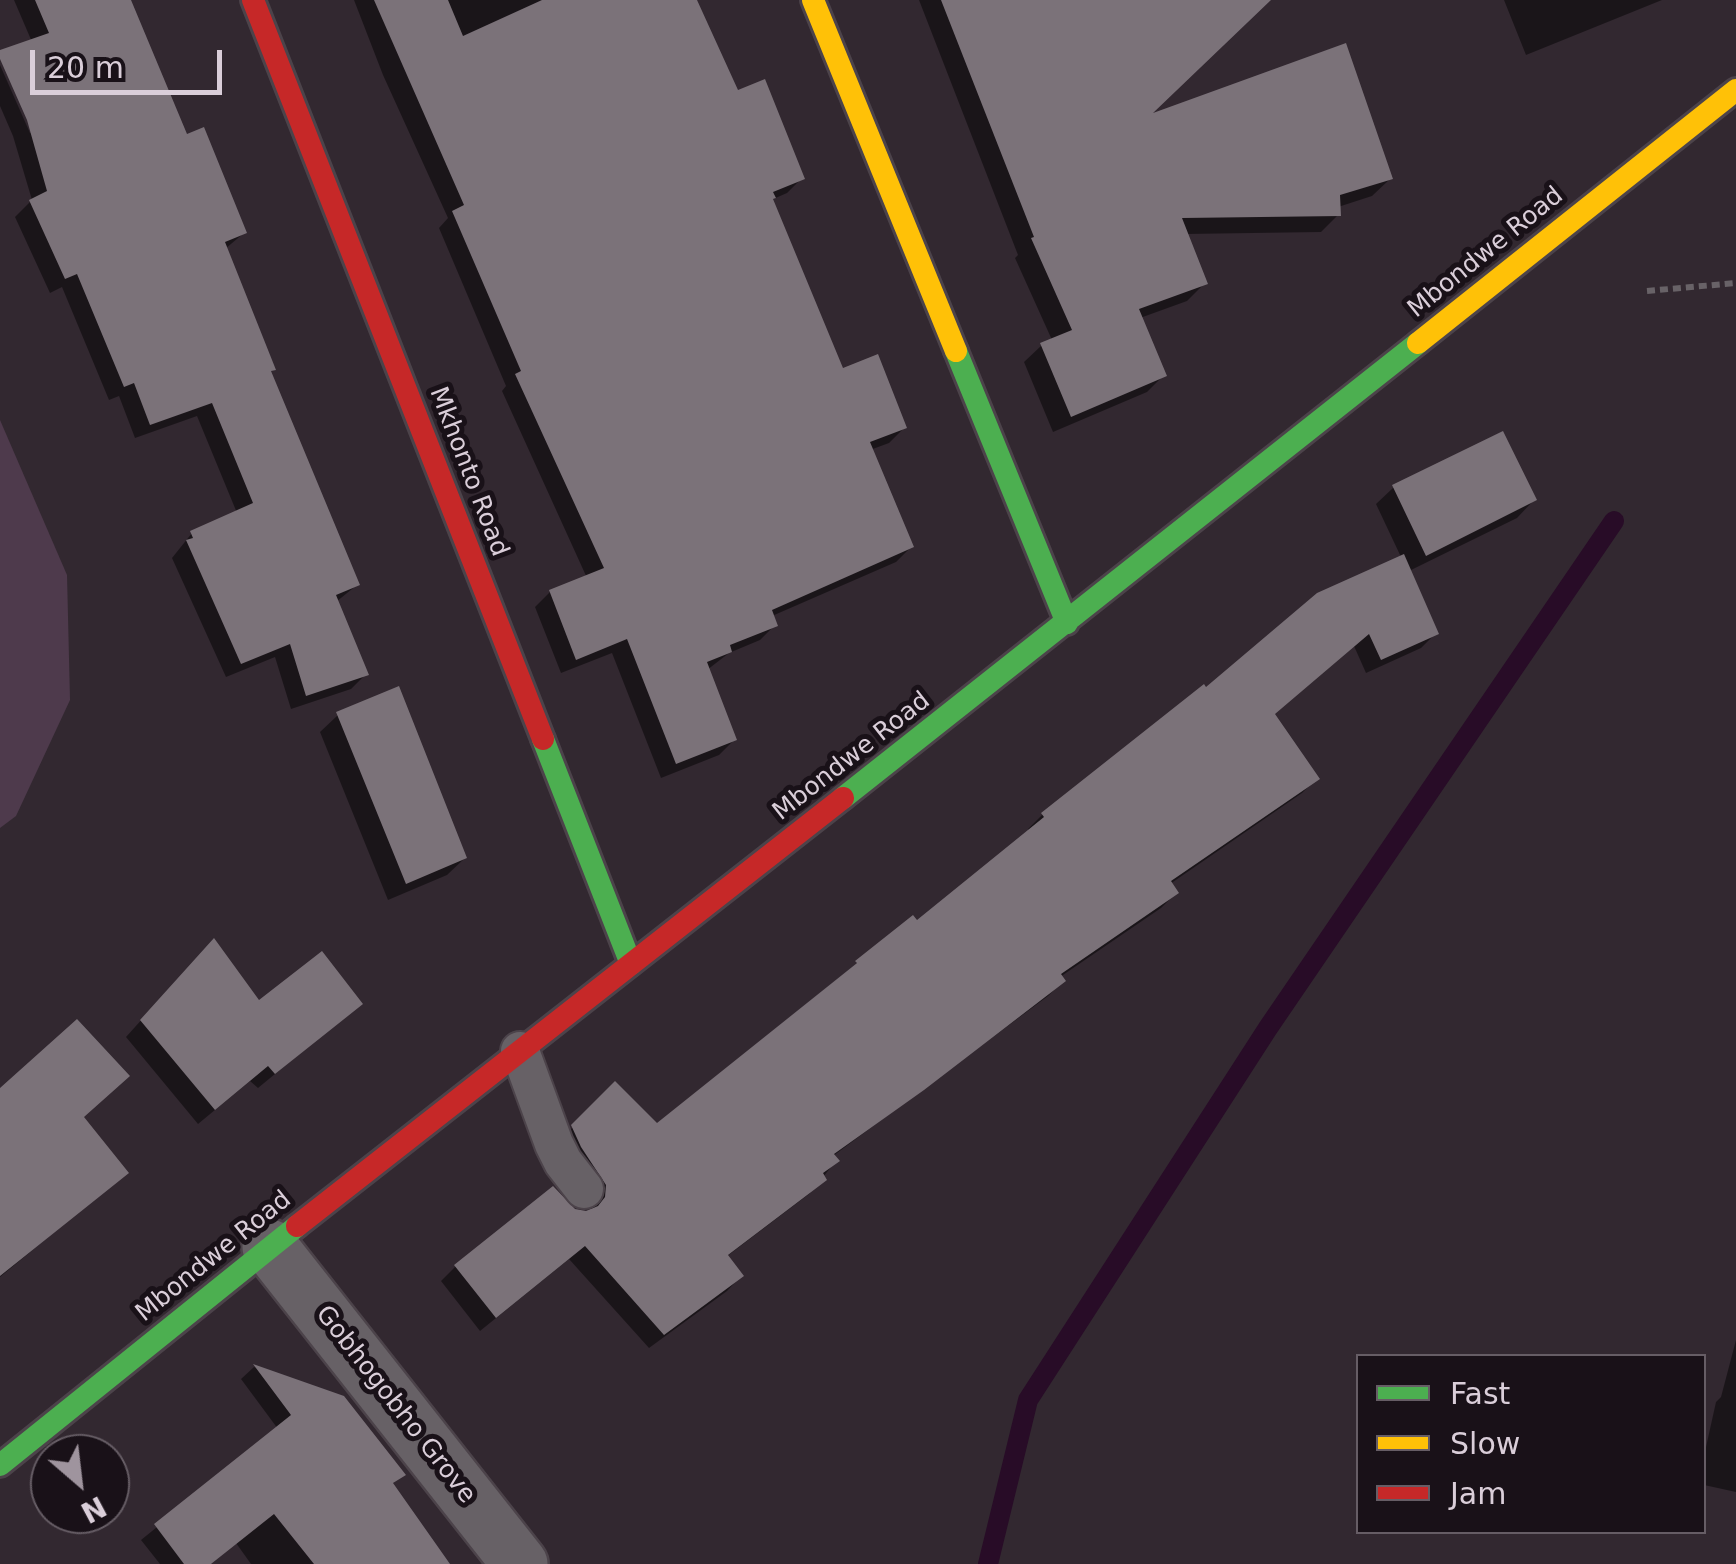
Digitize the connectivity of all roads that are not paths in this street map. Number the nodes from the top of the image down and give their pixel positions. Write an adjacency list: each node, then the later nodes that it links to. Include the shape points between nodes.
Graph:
1 (253, 0): 5 (street, Mkhonto Road)
2 (814, 0): 4 (street)
3 (1736, 90): 4 (street, Mbondwe Road)
4 (1067, 623): 5 (street, Mbondwe Road)
5 (631, 964): 6 (street, Mbondwe Road)
6 (520, 1051): 7 (lane, via 554,1144); 8 (street, Mbondwe Road)
7 (584, 1189)
8 (270, 1247): 9 (street, Mbondwe Road); 10 (street, Gobhogobho Grove)
9 (0, 1465)
10 (520, 1564)

